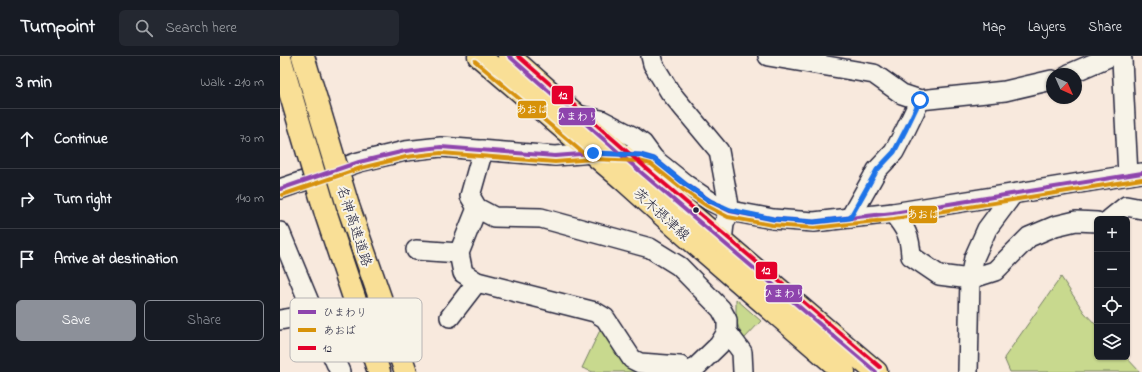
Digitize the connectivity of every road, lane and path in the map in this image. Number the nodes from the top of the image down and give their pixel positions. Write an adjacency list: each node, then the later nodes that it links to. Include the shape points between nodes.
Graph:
1 (303, 56): 35 (main road, 名神高速道路, bridge, via 348,206)
2 (478, 56): 14 (main road, 茨木摂津線)
3 (508, 56): 12 (main road, 茨木摂津線)
4 (651, 56): 22 (street, via 670,92 720,151)
5 (768, 56): 11 (street, via 874,74 902,94)
6 (1111, 56): 9 (street)
7 (1121, 56): 17 (street)
8 (280, 58): 34 (main road, 名神高速道路, bridge, via 326,214)
9 (1082, 68)
10 (1046, 81): 11 (street, via 1005,91)
11 (920, 100): 25 (street, via 894,152 877,170)
12 (577, 115): 15 (main road, 茨木摂津線); 16 (street, via 601,120 632,136 643,144)
13 (484, 150): 14 (street, via 555,156); 18 (street, via 440,147 405,152 359,162); 20 (street, via 470,196)
14 (593, 153): 15 (street); 49 (main road, 茨木摂津線)
15 (621, 154): 16 (street); 28 (main road, 茨木摂津線)
16 (654, 159): 22 (street, via 710,201)
17 (1135, 174): 19 (street)
18 (280, 189)
19 (1013, 194): 23 (street); 31 (street, via 987,229 974,258)
20 (477, 208): 30 (street); 39 (street, via 494,218 541,218 650,248 679,266 721,309 727,320)
21 (1142, 209): 24 (street, via 1126,206)
22 (730, 210): 25 (street, via 773,219 814,222); 28 (street, via 724,224)
23 (894, 213): 25 (street); 31 (street, via 910,241 911,256 939,275)
24 (1114, 216)
25 (850, 218)
26 (1094, 222): 31 (street, via 1076,221 1055,226 1029,238 996,271)
27 (280, 232): 33 (street)
28 (722, 241): 50 (main road, 茨木摂津線)
29 (416, 250): 30 (street)
30 (459, 253): 32 (street, via 463,273)
31 (970, 279): 51 (street)
32 (477, 282): 36 (street); 46 (street, via 595,312 605,318 632,359 640,363 680,366)
33 (307, 298)
34 (354, 298)
35 (380, 298)
36 (450, 317)
37 (290, 318): 38 (street)
38 (280, 320)
39 (727, 332): 47 (street, via 719,345); 48 (street, via 742,352)
40 (336, 362): 43 (street)
41 (376, 362): 44 (main road, 名神高速道路, bridge)
42 (403, 362): 45 (main road, 名神高速道路, bridge)
43 (340, 372)
44 (379, 372)
45 (406, 372)
46 (686, 372)
47 (691, 372)
48 (743, 372)
49 (844, 372)
50 (876, 372)
51 (968, 372)

